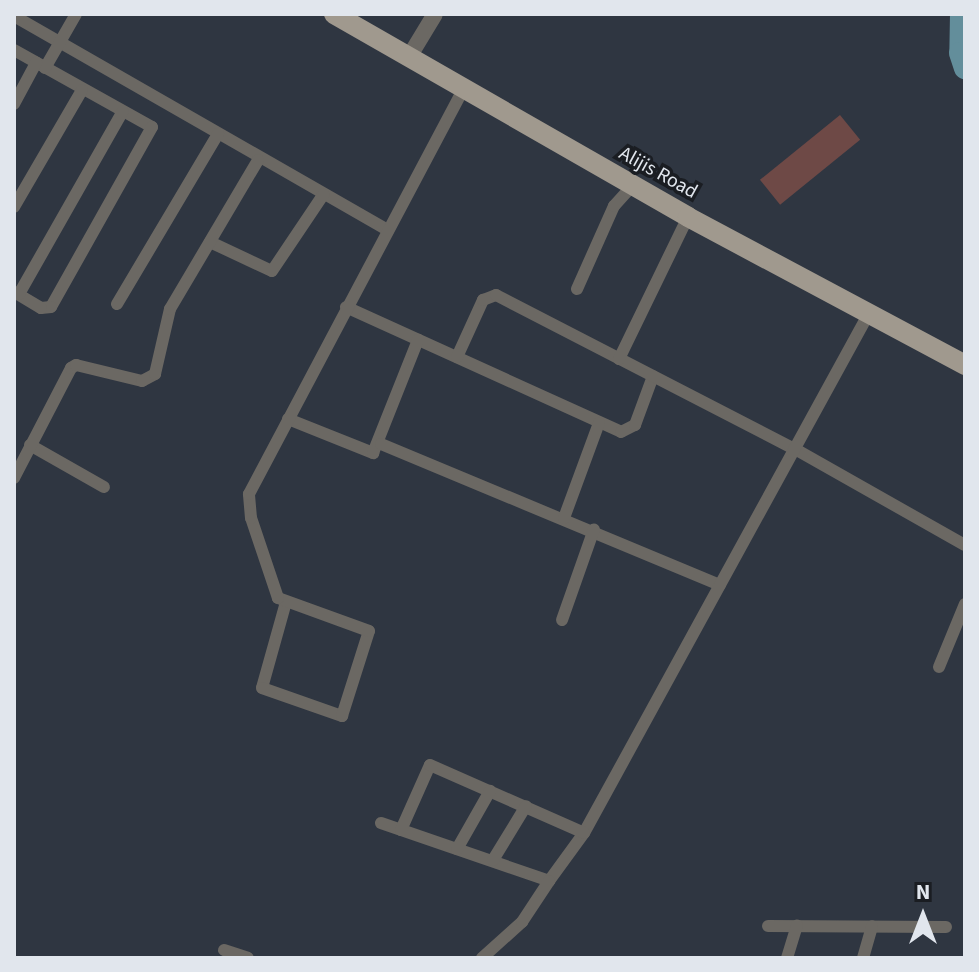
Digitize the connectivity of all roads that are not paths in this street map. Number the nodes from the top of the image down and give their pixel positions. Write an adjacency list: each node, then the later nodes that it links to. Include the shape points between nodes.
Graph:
1 (76, 14): 5 (street)
2 (334, 14): 7 (main road, Alijis Road)
3 (435, 14): 7 (street)
4 (14, 16): 5 (street)
5 (59, 43): 8 (street); 13 (street)
6 (14, 50): 8 (street)
7 (409, 57): 10 (main road, Alijis Road)
8 (41, 66): 9 (street); 11 (street)
9 (82, 90): 12 (street); 17 (street)
10 (463, 90): 15 (main road, Alijis Road); 19 (street)
11 (14, 104)
12 (123, 111): 22 (street); 22 (street, via 152,127 151,133 51,307 41,308)
13 (218, 134): 14 (street); 23 (street)
14 (258, 160): 16 (street); 20 (street)
15 (632, 186): 18 (main road, Alijis Road); 21 (street, via 614,206)
16 (323, 195): 19 (street); 20 (street, via 272,271)
17 (14, 207)
18 (688, 217): 25 (main road, Alijis Road); 28 (street)
19 (388, 230): 24 (street)
20 (210, 242): 34 (street, via 170,309 155,374 142,381 76,365 65,374)
21 (577, 289)
22 (17, 293)
23 (117, 304)
24 (346, 307): 26 (street); 31 (street)
25 (869, 313): 29 (main road, Alijis Road); 35 (street)
26 (418, 340): 27 (street); 33 (street)
27 (457, 357): 28 (street, via 483,300 496,295); 32 (street)
28 (619, 359): 30 (street)
29 (965, 365)
30 (653, 376): 32 (street, via 629,432); 35 (street)
31 (288, 419): 33 (street, via 366,452 373,453); 42 (street, via 249,494 251,518 274,589)
32 (599, 423): 38 (street)
33 (381, 444): 38 (street)
34 (30, 445): 36 (street); 37 (street)
35 (795, 449): 40 (street); 41 (street)
36 (14, 478)
37 (104, 487)
38 (564, 518): 39 (street)
39 (594, 529): 41 (street); 44 (street)
40 (965, 545)
41 (720, 585): 50 (street)
42 (286, 602): 42 (street, via 369,631 342,716 262,688)
43 (965, 604): 45 (street)
44 (562, 620)
45 (939, 667)
46 (490, 791): 47 (street); 49 (street, via 430,765); 51 (street)
47 (526, 806): 50 (street); 52 (street)
48 (381, 823): 49 (street)
49 (401, 830): 51 (street)
50 (584, 833): 53 (street)
51 (457, 849): 52 (street)
52 (493, 860): 53 (street)
53 (549, 881): 60 (street, via 522,922)
54 (797, 925): 55 (street); 56 (street); 61 (street)
55 (768, 926)
56 (872, 926): 57 (street); 62 (street)
57 (946, 927)
58 (224, 950): 59 (street)
59 (248, 958)
60 (482, 958)
61 (787, 958)
62 (863, 958)

